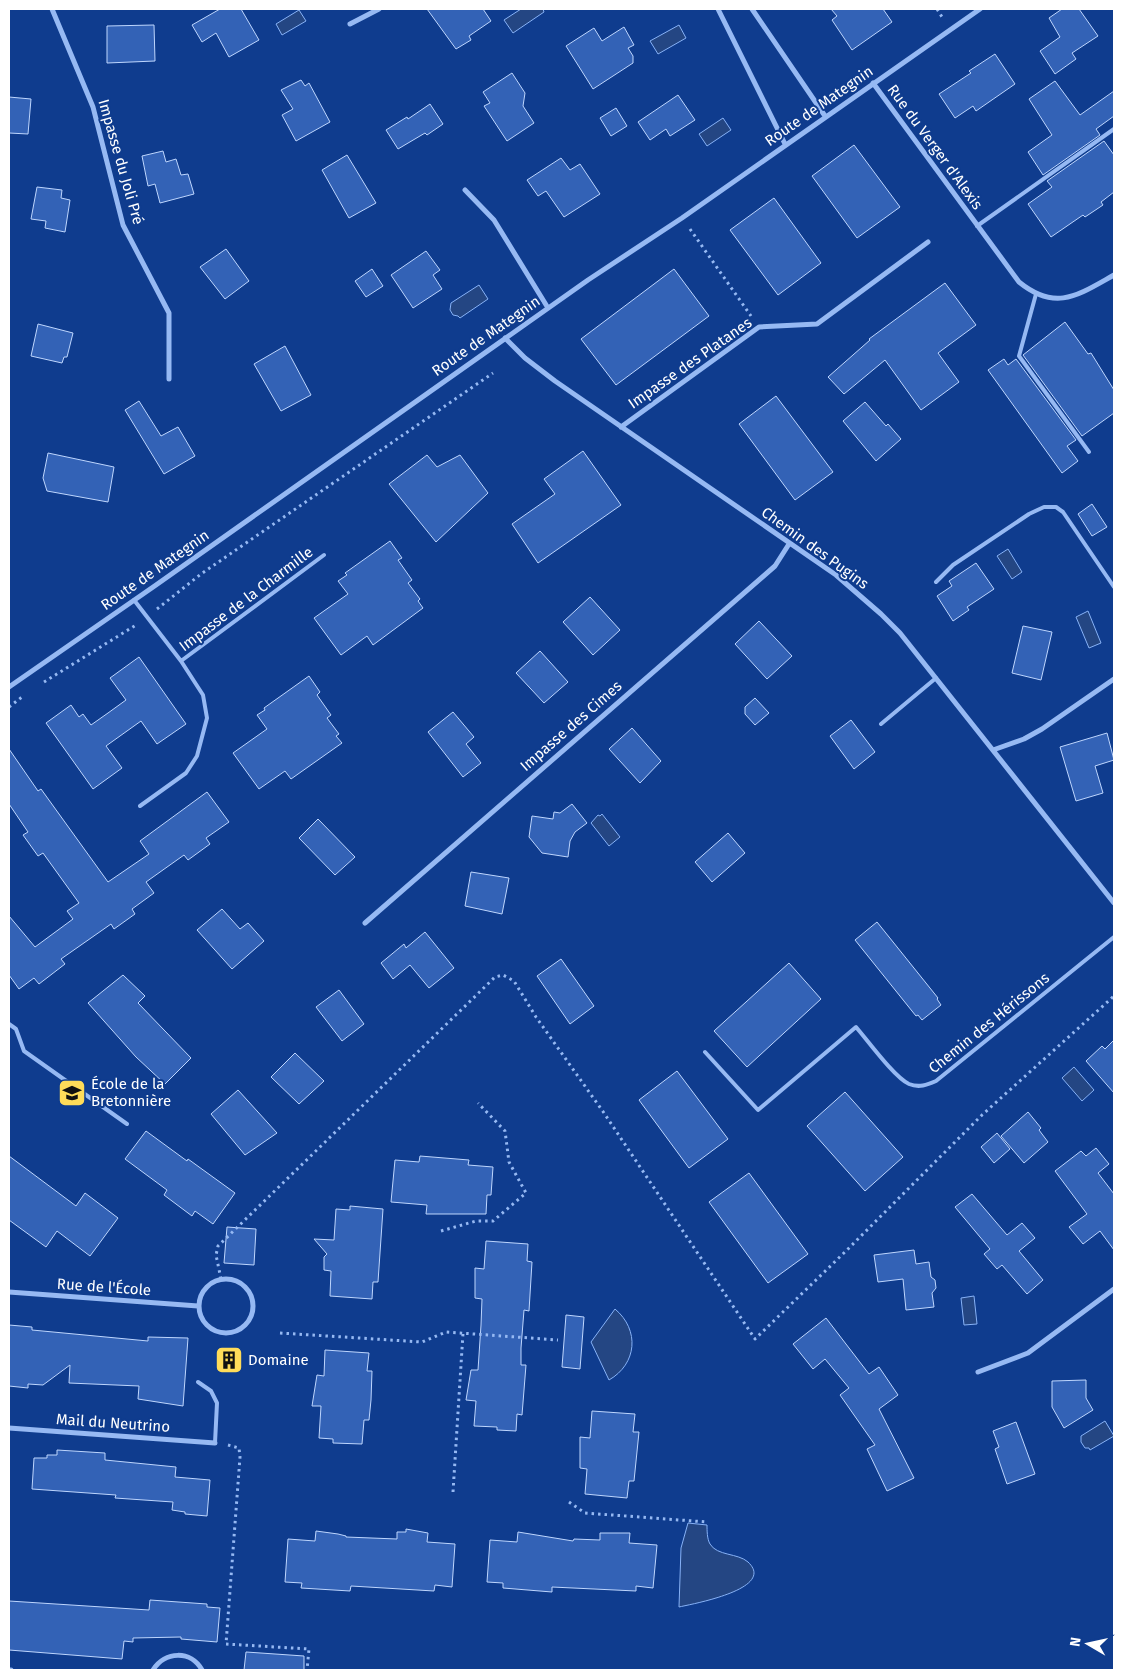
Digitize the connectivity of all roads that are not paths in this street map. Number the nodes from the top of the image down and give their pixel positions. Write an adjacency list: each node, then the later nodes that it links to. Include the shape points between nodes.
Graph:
1 (52, 9): 18 (street, Impasse du Joli Pré, via 93,106 123,225 170,313)
2 (379, 9): 6 (street)
3 (718, 9): 10 (street)
4 (752, 9): 8 (street)
5 (980, 9): 7 (street, Route de Mategnin)
6 (350, 24)
7 (873, 83): 8 (street, Route de Mategnin); 12 (street, Rue du Verger d'Alexis)
8 (825, 116): 10 (street, Route de Mategnin)
9 (1114, 129): 12 (lane, Rue du Verger d'Alexis)
10 (785, 144): 16 (street, Route de Mategnin)
11 (465, 190): 16 (street, via 494,220)
12 (977, 226): 15 (street, Rue du Verger d'Alexis, via 1012,275)
13 (928, 242): 19 (street, Impasse des Platanes, via 817,324 759,327)
14 (1114, 275): 15 (street, Rue du Verger d'Alexis, via 1090,289 1060,299)
15 (1036, 294): 20 (lane, via 1019,356)
16 (548, 308): 17 (street, Route de Mategnin)
17 (505, 338): 19 (street, Chemin des Pugins, via 525,358); 25 (street, Route de Mategnin)
18 (170, 379)
19 (621, 427): 21 (street, Chemin des Pugins)
20 (1089, 452)
21 (789, 544): 27 (street, Chemin des Pugins, via 836,575 881,614); 34 (street, Impasse des Cimes, via 774,566)
22 (324, 555): 26 (lane, Impasse de la Charmille)
23 (936, 582): 24 (lane, via 953,565 1029,514 1056,507 1090,549)
24 (1114, 587)
25 (134, 600): 26 (lane, Impasse de la Charmille); 29 (street, Route de Mategnin)
26 (181, 661): 32 (lane, Impasse de la Charmille, via 203,695 207,718 197,756 186,773)
27 (936, 678): 30 (lane); 31 (street, Chemin des Pugins)
28 (1114, 679): 31 (street, via 1042,729)
29 (9, 687)
30 (882, 724)
31 (993, 750): 33 (street, Chemin des Pugins)
32 (140, 806)
33 (1114, 903)
34 (365, 923)
35 (1114, 937): 37 (lane, Chemin des Hérissons, via 936,1081 923,1086 909,1084 898,1077 856,1027 758,1110)
36 (9, 1024): 38 (lane, via 16,1029 24,1050)
37 (705, 1052)
38 (127, 1124)
39 (1114, 1289): 42 (street, via 1028,1353)
40 (9, 1292): 41 (street, Rue de l'École)
41 (198, 1306): 41 (street, via 202,1320 220,1333 234,1333 248,1323 253,1313 248,1289 235,1280 221,1279 210,1284 201,1293)
42 (978, 1372)
43 (198, 1382): 45 (lane, via 211,1391 217,1403)
44 (9, 1428): 45 (street, Mail du Neutrino)
45 (215, 1443)
46 (153, 1670): 47 (street, via 165,1658 181,1655 190,1658)
47 (202, 1670)

